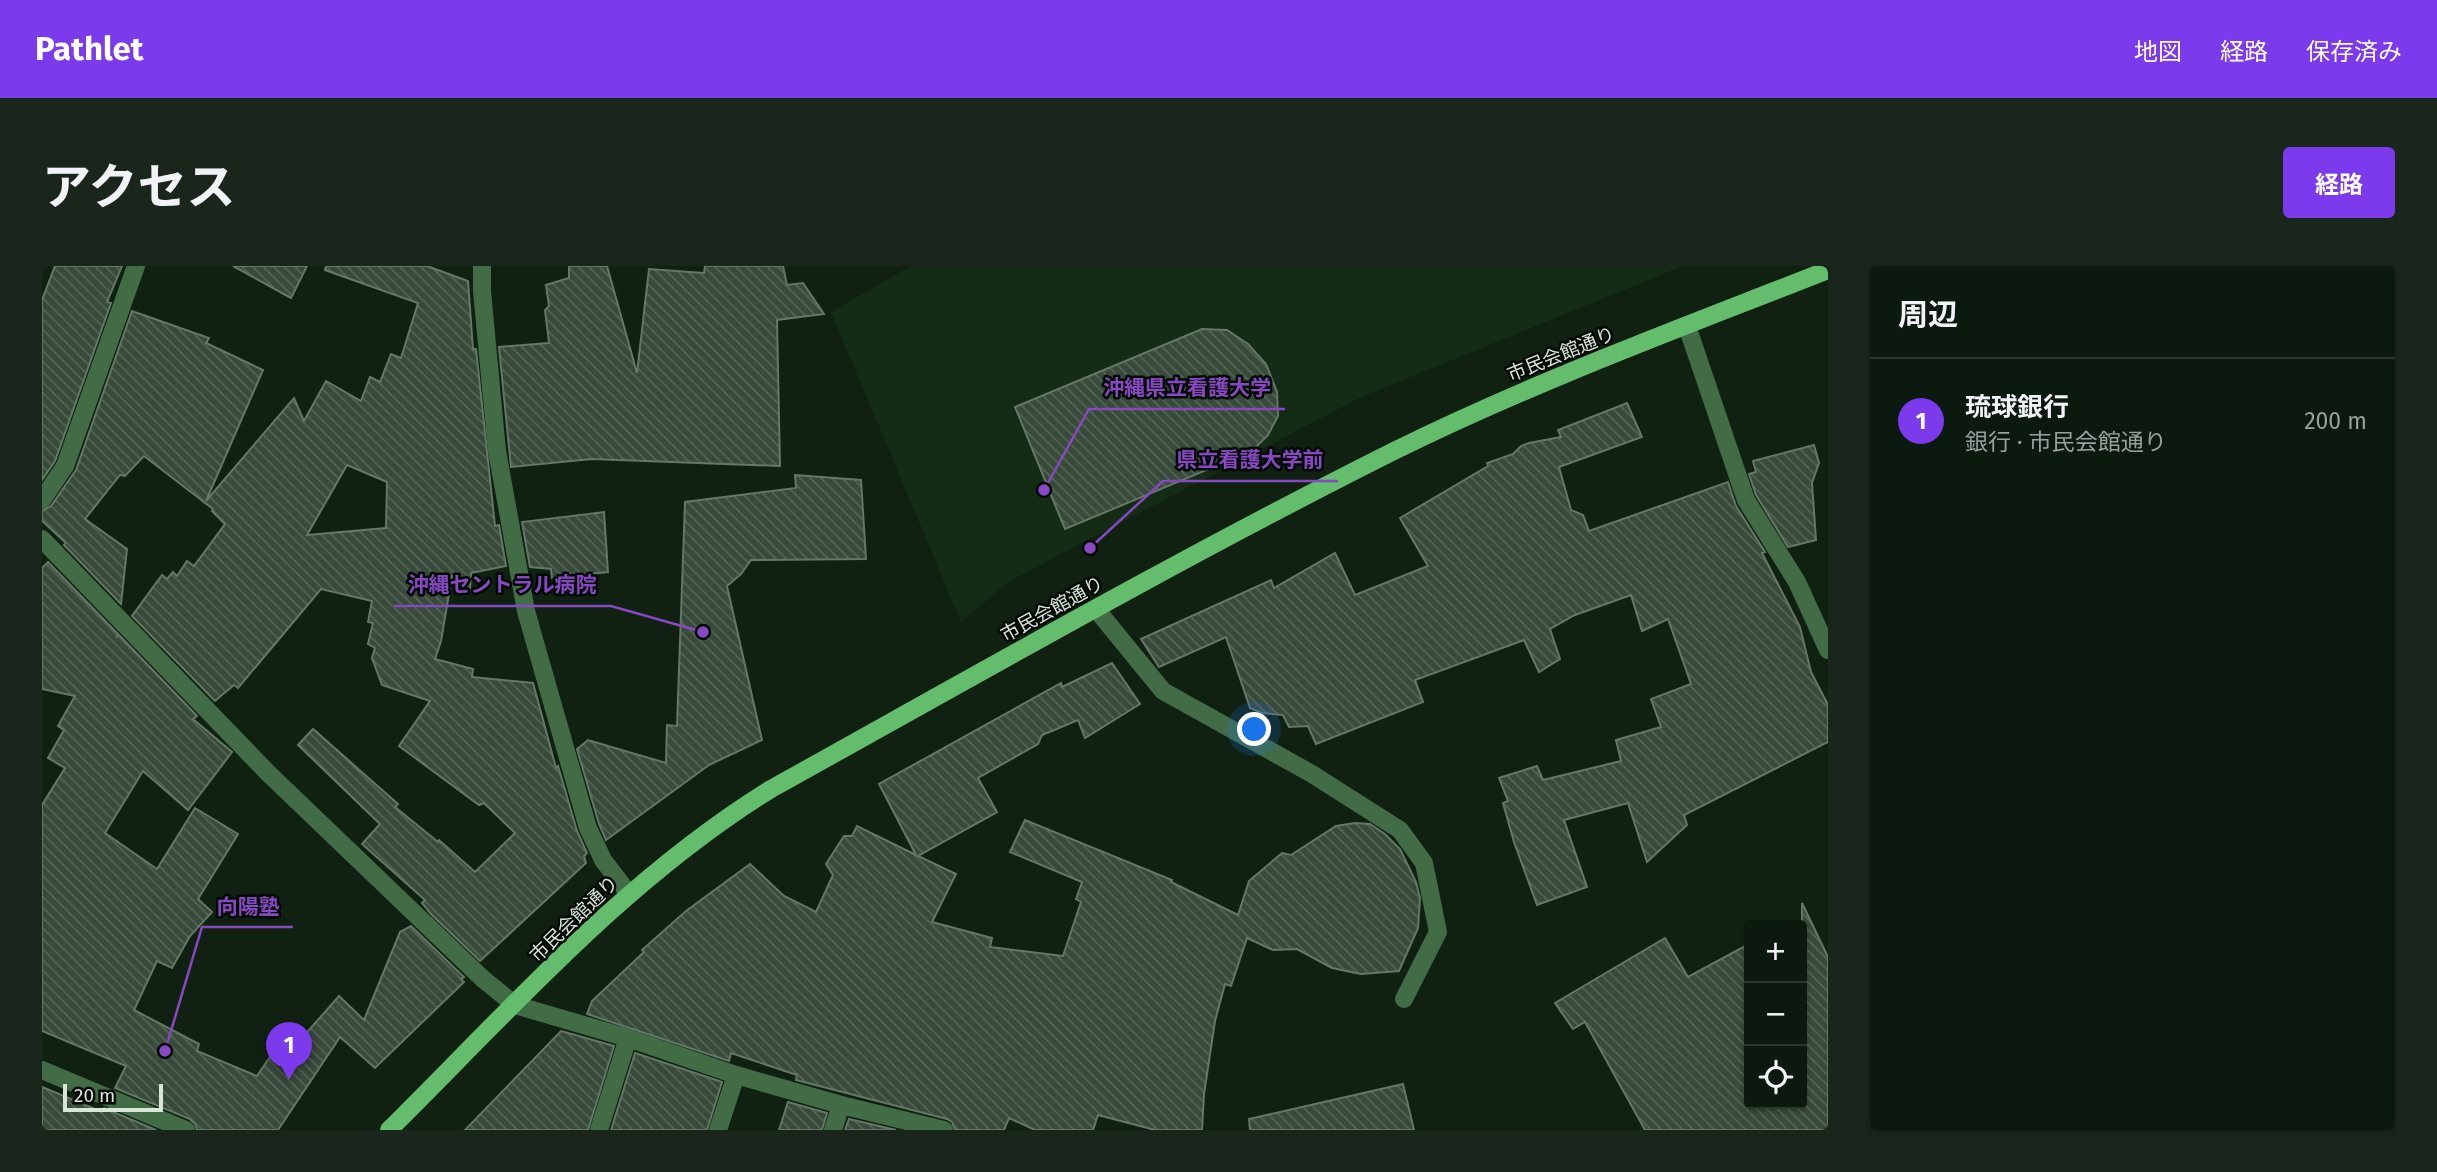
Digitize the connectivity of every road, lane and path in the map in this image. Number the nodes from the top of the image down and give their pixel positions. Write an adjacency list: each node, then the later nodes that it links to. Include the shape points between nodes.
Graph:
1 (136, 266): 5 (street, via 65,466)
2 (482, 266): 9 (street, via 497,451 526,611 588,828)
3 (1828, 270): 4 (main road, 市民会館通り)
4 (1687, 326): 7 (main road, 市民会館通り, via 1525,390 1396,450); 8 (street, via 1746,500 1797,582)
5 (42, 500)
6 (42, 539): 11 (street, via 268,773 482,979)
7 (1096, 609): 9 (main road, 市民会館通り, via 762,794 720,821); 10 (street, via 1163,691 1312,774 1400,830 1424,863 1438,932)
8 (1828, 650)
9 (629, 894): 11 (main road, 市民会館通り)
10 (1404, 999)
11 (515, 1005): 12 (street); 17 (main road, 市民会館通り)
12 (628, 1038): 14 (street); 18 (street)
13 (42, 1070): 16 (street)
14 (736, 1075): 15 (street); 19 (street)
15 (841, 1105): 20 (street); 21 (street)
16 (186, 1130)
17 (389, 1130)
18 (599, 1130)
19 (718, 1130)
20 (833, 1130)
21 (944, 1130)

